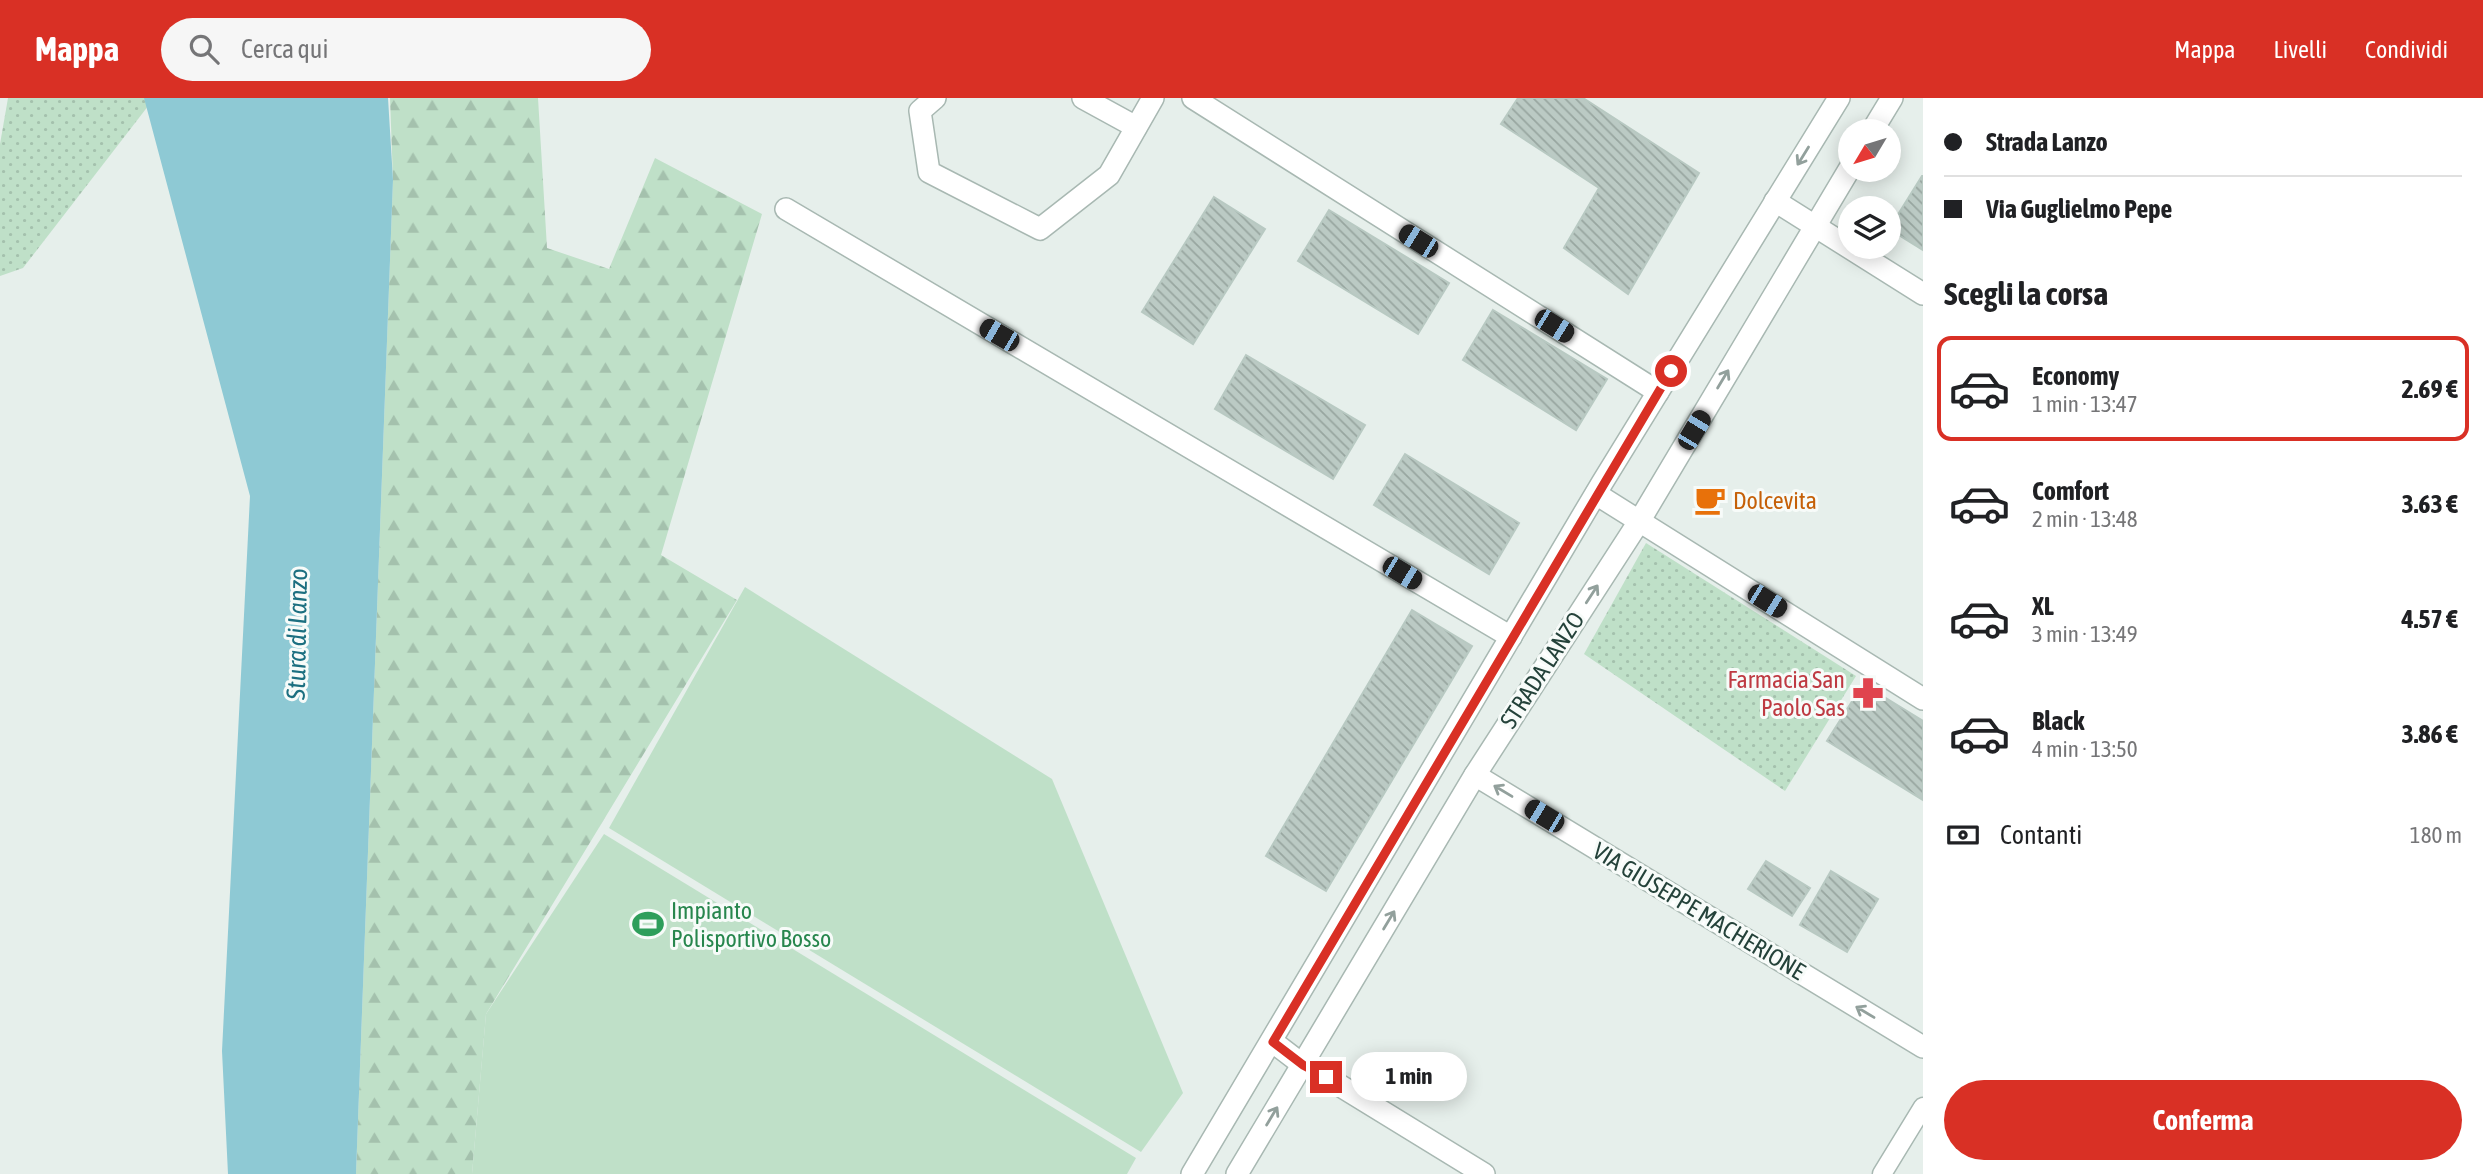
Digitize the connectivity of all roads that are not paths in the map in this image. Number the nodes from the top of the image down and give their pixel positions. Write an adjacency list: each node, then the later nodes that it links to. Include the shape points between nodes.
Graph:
1 (935, 98): 8 (street, via 920,111 929,172 1040,229 1109,174)
2 (1083, 98): 8 (street)
3 (1153, 98): 8 (street)
4 (1193, 98): 14 (street)
5 (1839, 98): 10 (street, STRADA LANZO, one-way to 10)
6 (1892, 98): 7 (street)
7 (1879, 119)
8 (1136, 127)
9 (1841, 182): 12 (street, STRADA LANZO)
10 (1775, 201): 12 (street); 14 (street, STRADA LANZO)
11 (786, 209): 17 (street)
12 (1814, 226): 13 (street); 16 (street, STRADA LANZO, one-way to 12)
13 (1923, 294)
14 (1658, 392): 15 (street, STRADA LANZO)
15 (1596, 494): 16 (street); 17 (street, STRADA LANZO)
16 (1640, 520): 18 (street); 19 (street, STRADA LANZO, one-way to 16)
17 (1511, 637): 20 (street, STRADA LANZO)
18 (1923, 699)
19 (1475, 775): 21 (street, VIA GIUSEPPE MACHERIONE, one-way to 19); 22 (street, STRADA LANZO, one-way to 19)
20 (1273, 1042): 22 (street); 24 (street, STRADA LANZO)
21 (1923, 1047)
22 (1303, 1065): 25 (street, STRADA LANZO, one-way to 22); 26 (street)
23 (1923, 1107): 27 (lane)
24 (1192, 1174)
25 (1237, 1174)
26 (1484, 1174)
27 (1882, 1174)

